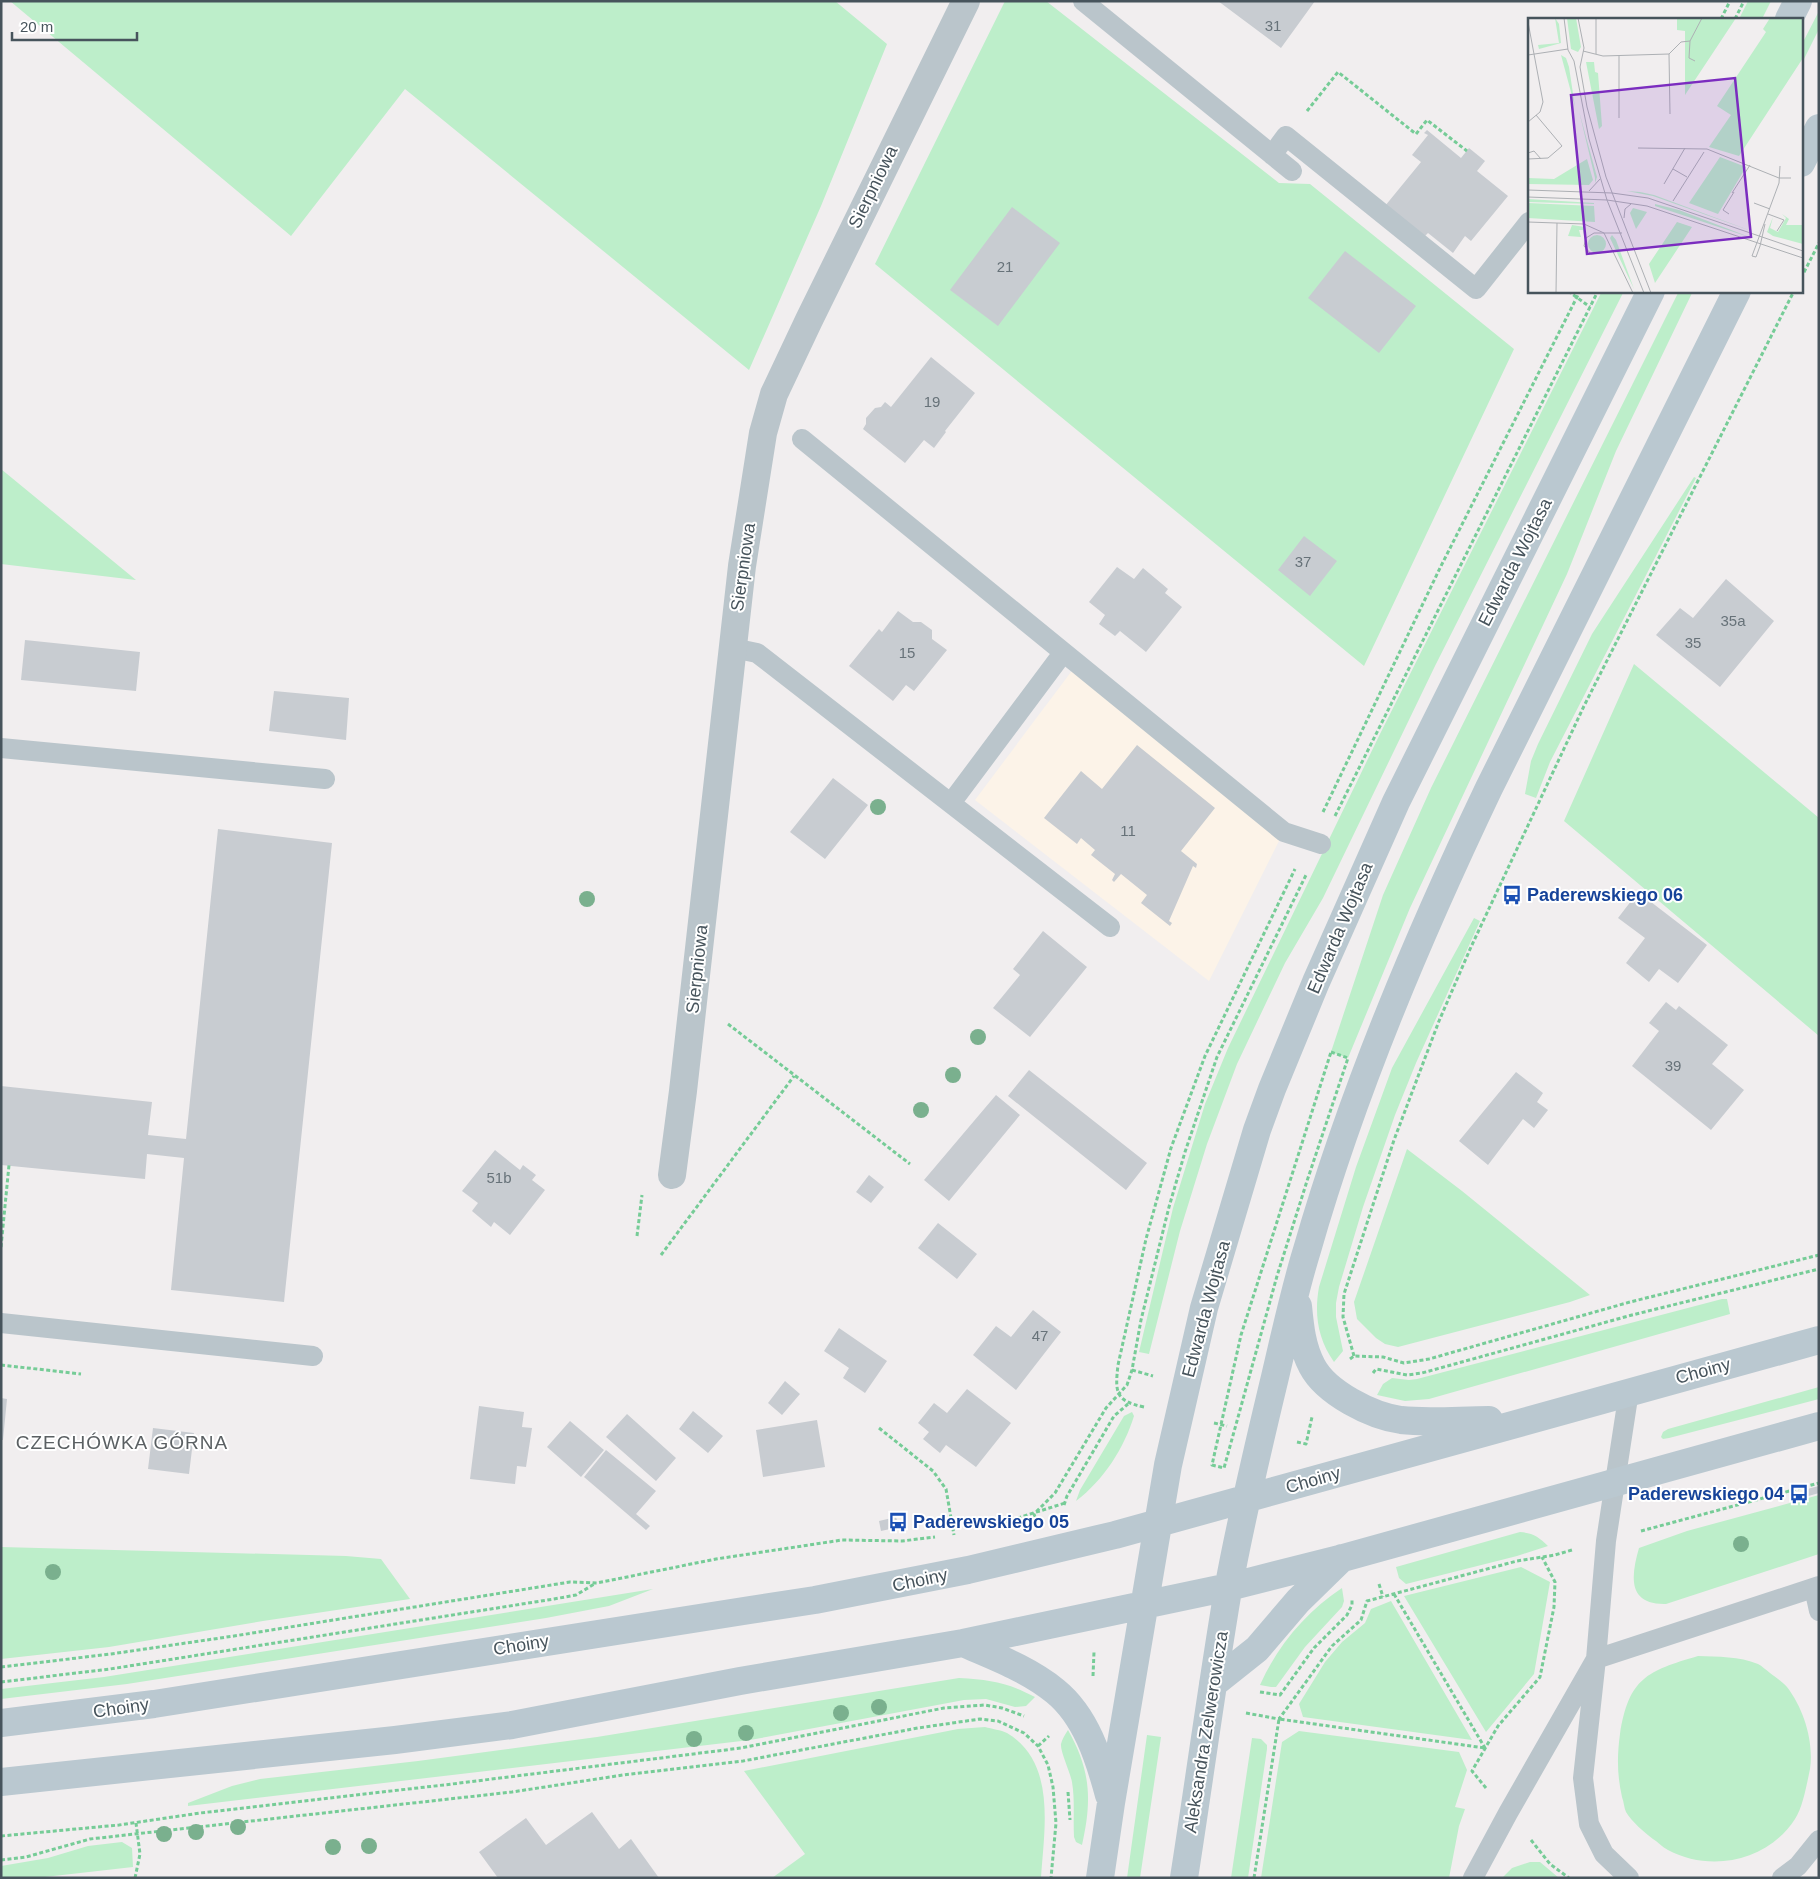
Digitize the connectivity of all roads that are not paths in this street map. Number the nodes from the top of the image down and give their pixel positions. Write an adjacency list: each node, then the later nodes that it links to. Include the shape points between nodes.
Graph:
1 (966, 1): 13 (street, Sierpniowa, via 774,394 756,473)
2 (1083, 1): 6 (lane)
3 (1798, 1): 4 (street)
4 (1790, 18)
5 (1819, 128): 7 (street)
6 (1272, 154): 8 (lane); 9 (lane, via 1286,136 1476,289)
7 (1802, 161)
8 (1292, 171)
9 (1528, 223)
10 (1650, 292): 30 (street, Edwarda Wojtasa, via 1404,784 1272,1089 1204,1308)
11 (1737, 292): 21 (street, via 1447,876 1372,1055 1340,1145)
12 (802, 440): 14 (lane)
13 (733, 648): 17 (lane, via 757,653); 20 (street, Sierpniowa)
14 (1063, 653): 17 (lane); 18 (lane, via 1284,832)
15 (1, 748): 16 (lane)
16 (324, 780)
17 (950, 803): 19 (lane)
18 (1321, 844)
19 (1110, 927)
20 (672, 1175)
21 (1296, 1288): 26 (street, via 1301,1339 1312,1367 1327,1385 1350,1401 1380,1416 1401,1420); 29 (street)
22 (1, 1323): 24 (lane)
23 (1819, 1340): 25 (street, Choiny)
24 (313, 1356)
25 (1629, 1391): 26 (street, Choiny); 28 (lane)
26 (1523, 1420): 29 (street, Choiny)
27 (1819, 1426): 28 (street)
28 (1615, 1482): 31 (street); 37 (lane, via 1606,1541)
29 (1247, 1498): 30 (street, Choiny); 32 (street)
30 (1157, 1523): 34 (street, Edwarda Wojtasa); 39 (street, Choiny, via 968,1570 815,1600 154,1704)
31 (1343, 1558): 32 (street); 38 (street, via 1298,1601 1257,1649)
32 (1229, 1587): 34 (street); 38 (street, Aleksandra Zelwerowicza)
33 (1817, 1587): 35 (lane); 37 (lane)
34 (1145, 1606): 36 (street); 41 (street)
35 (1819, 1610)
36 (963, 1643): 40 (street, via 512,1725); 41 (street, via 1032,1675 1056,1692 1073,1710 1089,1737)
37 (1596, 1659): 45 (lane); 46 (lane, via 1583,1778 1589,1824 1604,1854)
38 (1213, 1684): 44 (street, Aleksandra Zelwerowicza)
39 (1, 1723)
40 (1, 1782)
41 (1111, 1803): 43 (street)
42 (1819, 1840): 47 (lane, via 1798,1866)
43 (1100, 1878)
44 (1184, 1878)
45 (1473, 1878)
46 (1629, 1878)
47 (1782, 1878)

